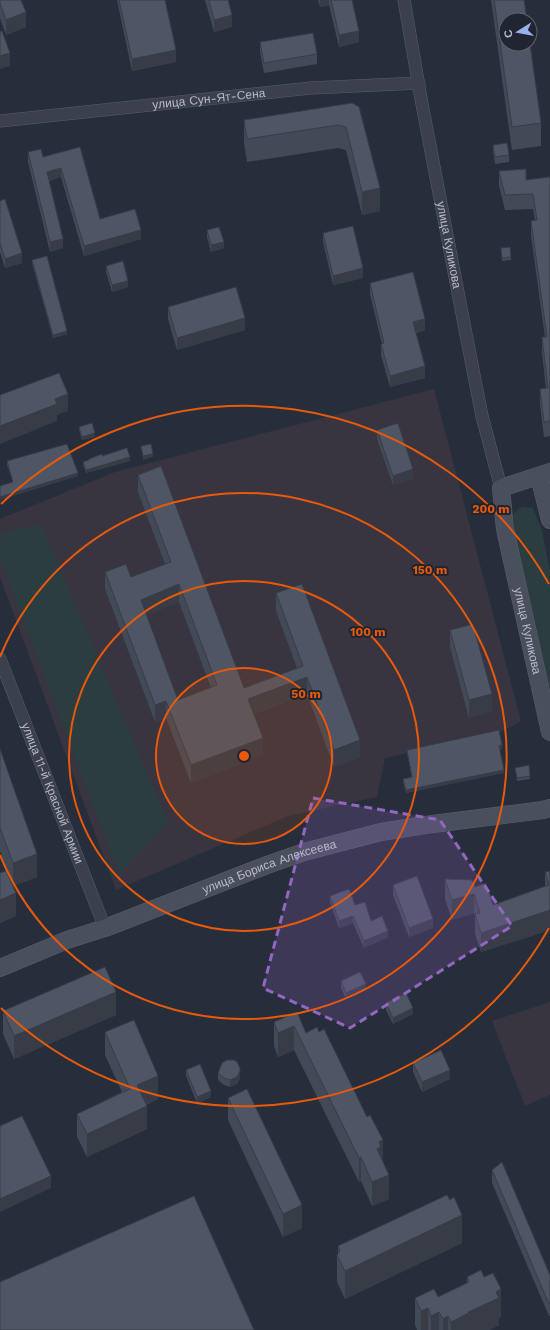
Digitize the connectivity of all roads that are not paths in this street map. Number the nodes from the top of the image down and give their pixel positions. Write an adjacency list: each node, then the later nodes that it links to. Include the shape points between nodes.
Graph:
1 (404, 0): 2 (street, улица Куликова)
2 (419, 83): 3 (street, улица Сун-Ят-Сена, via 311,88); 5 (street, улица Куликова, via 480,403)
3 (0, 121)
4 (544, 474): 5 (main road); 6 (main road)
5 (501, 488): 8 (main road, улица Куликова, via 505,529)
6 (550, 520)
7 (0, 659): 10 (street, улица 11-й Красной Армии)
8 (550, 732)
9 (550, 808): 10 (main road, улица Бориса Алексеева, via 424,825 355,838 267,865)
10 (105, 928): 11 (main road, улица Бориса Алексеева, via 67,940)
11 (0, 968)

